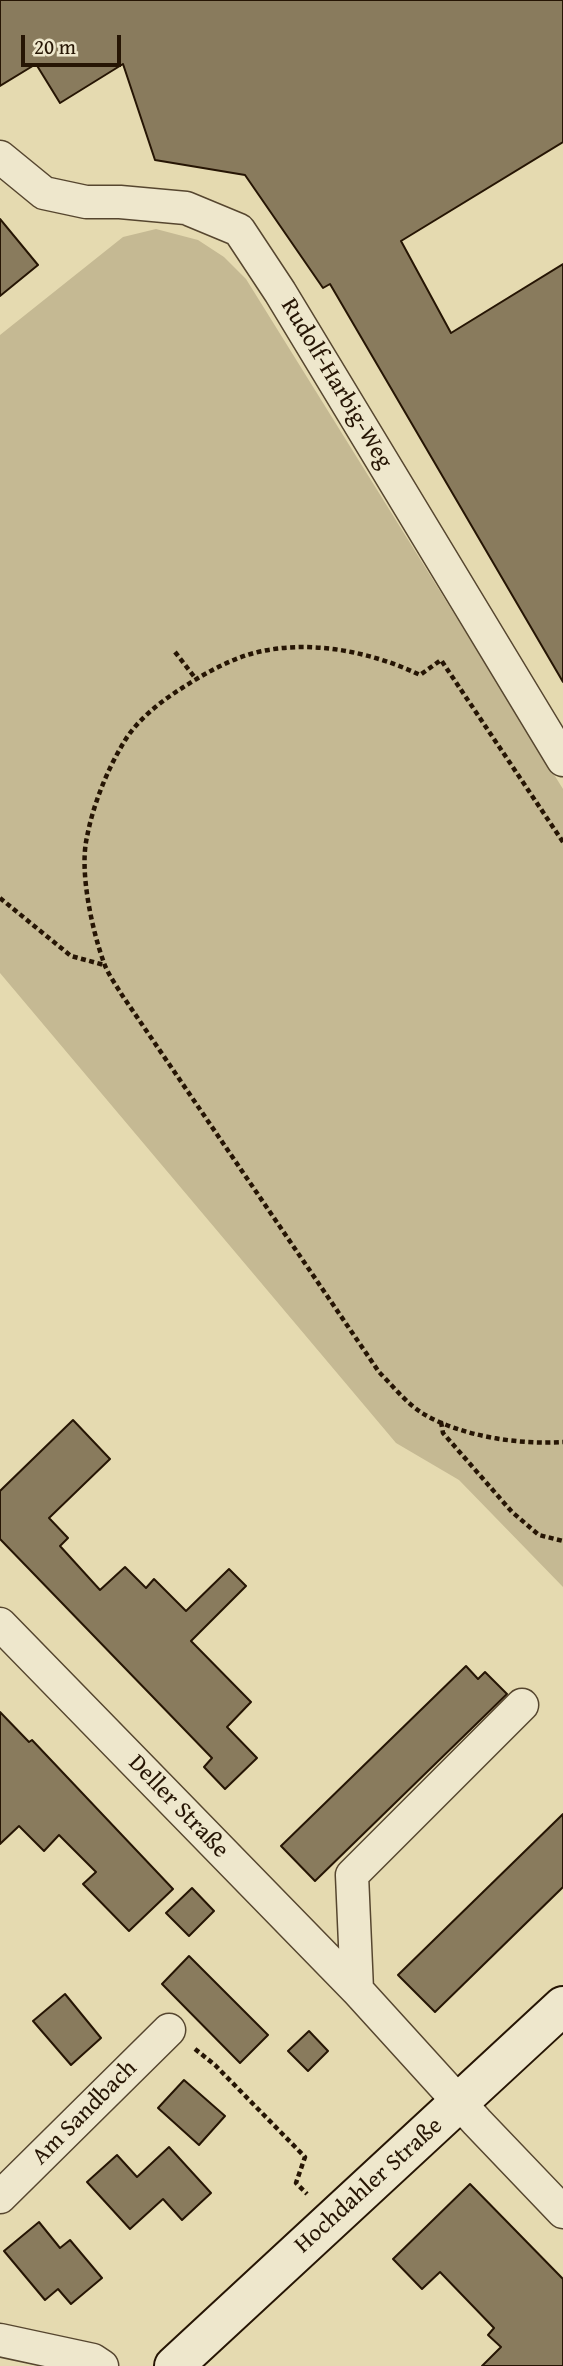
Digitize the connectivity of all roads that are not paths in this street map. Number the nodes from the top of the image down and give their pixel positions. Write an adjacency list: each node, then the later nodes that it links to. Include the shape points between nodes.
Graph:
1 (0, 157): 2 (street, Rudolf-Harbig-Weg, via 44,193 86,202 186,208 239,230)
2 (563, 760)
3 (0, 1624): 5 (street, Deller Straße)
4 (522, 1705): 5 (street, via 352,1875)
5 (356, 1990): 8 (street, Deller Straße)
6 (563, 2006): 8 (street, Hochdahler Straße)
7 (169, 2030): 9 (street, Am Sandbach)
8 (460, 2103): 10 (street, Deller Straße); 13 (street, Hochdahler Straße)
9 (0, 2197)
10 (563, 2212)
11 (0, 2340): 12 (street, via 93,2360)
12 (102, 2366)
13 (174, 2366)

